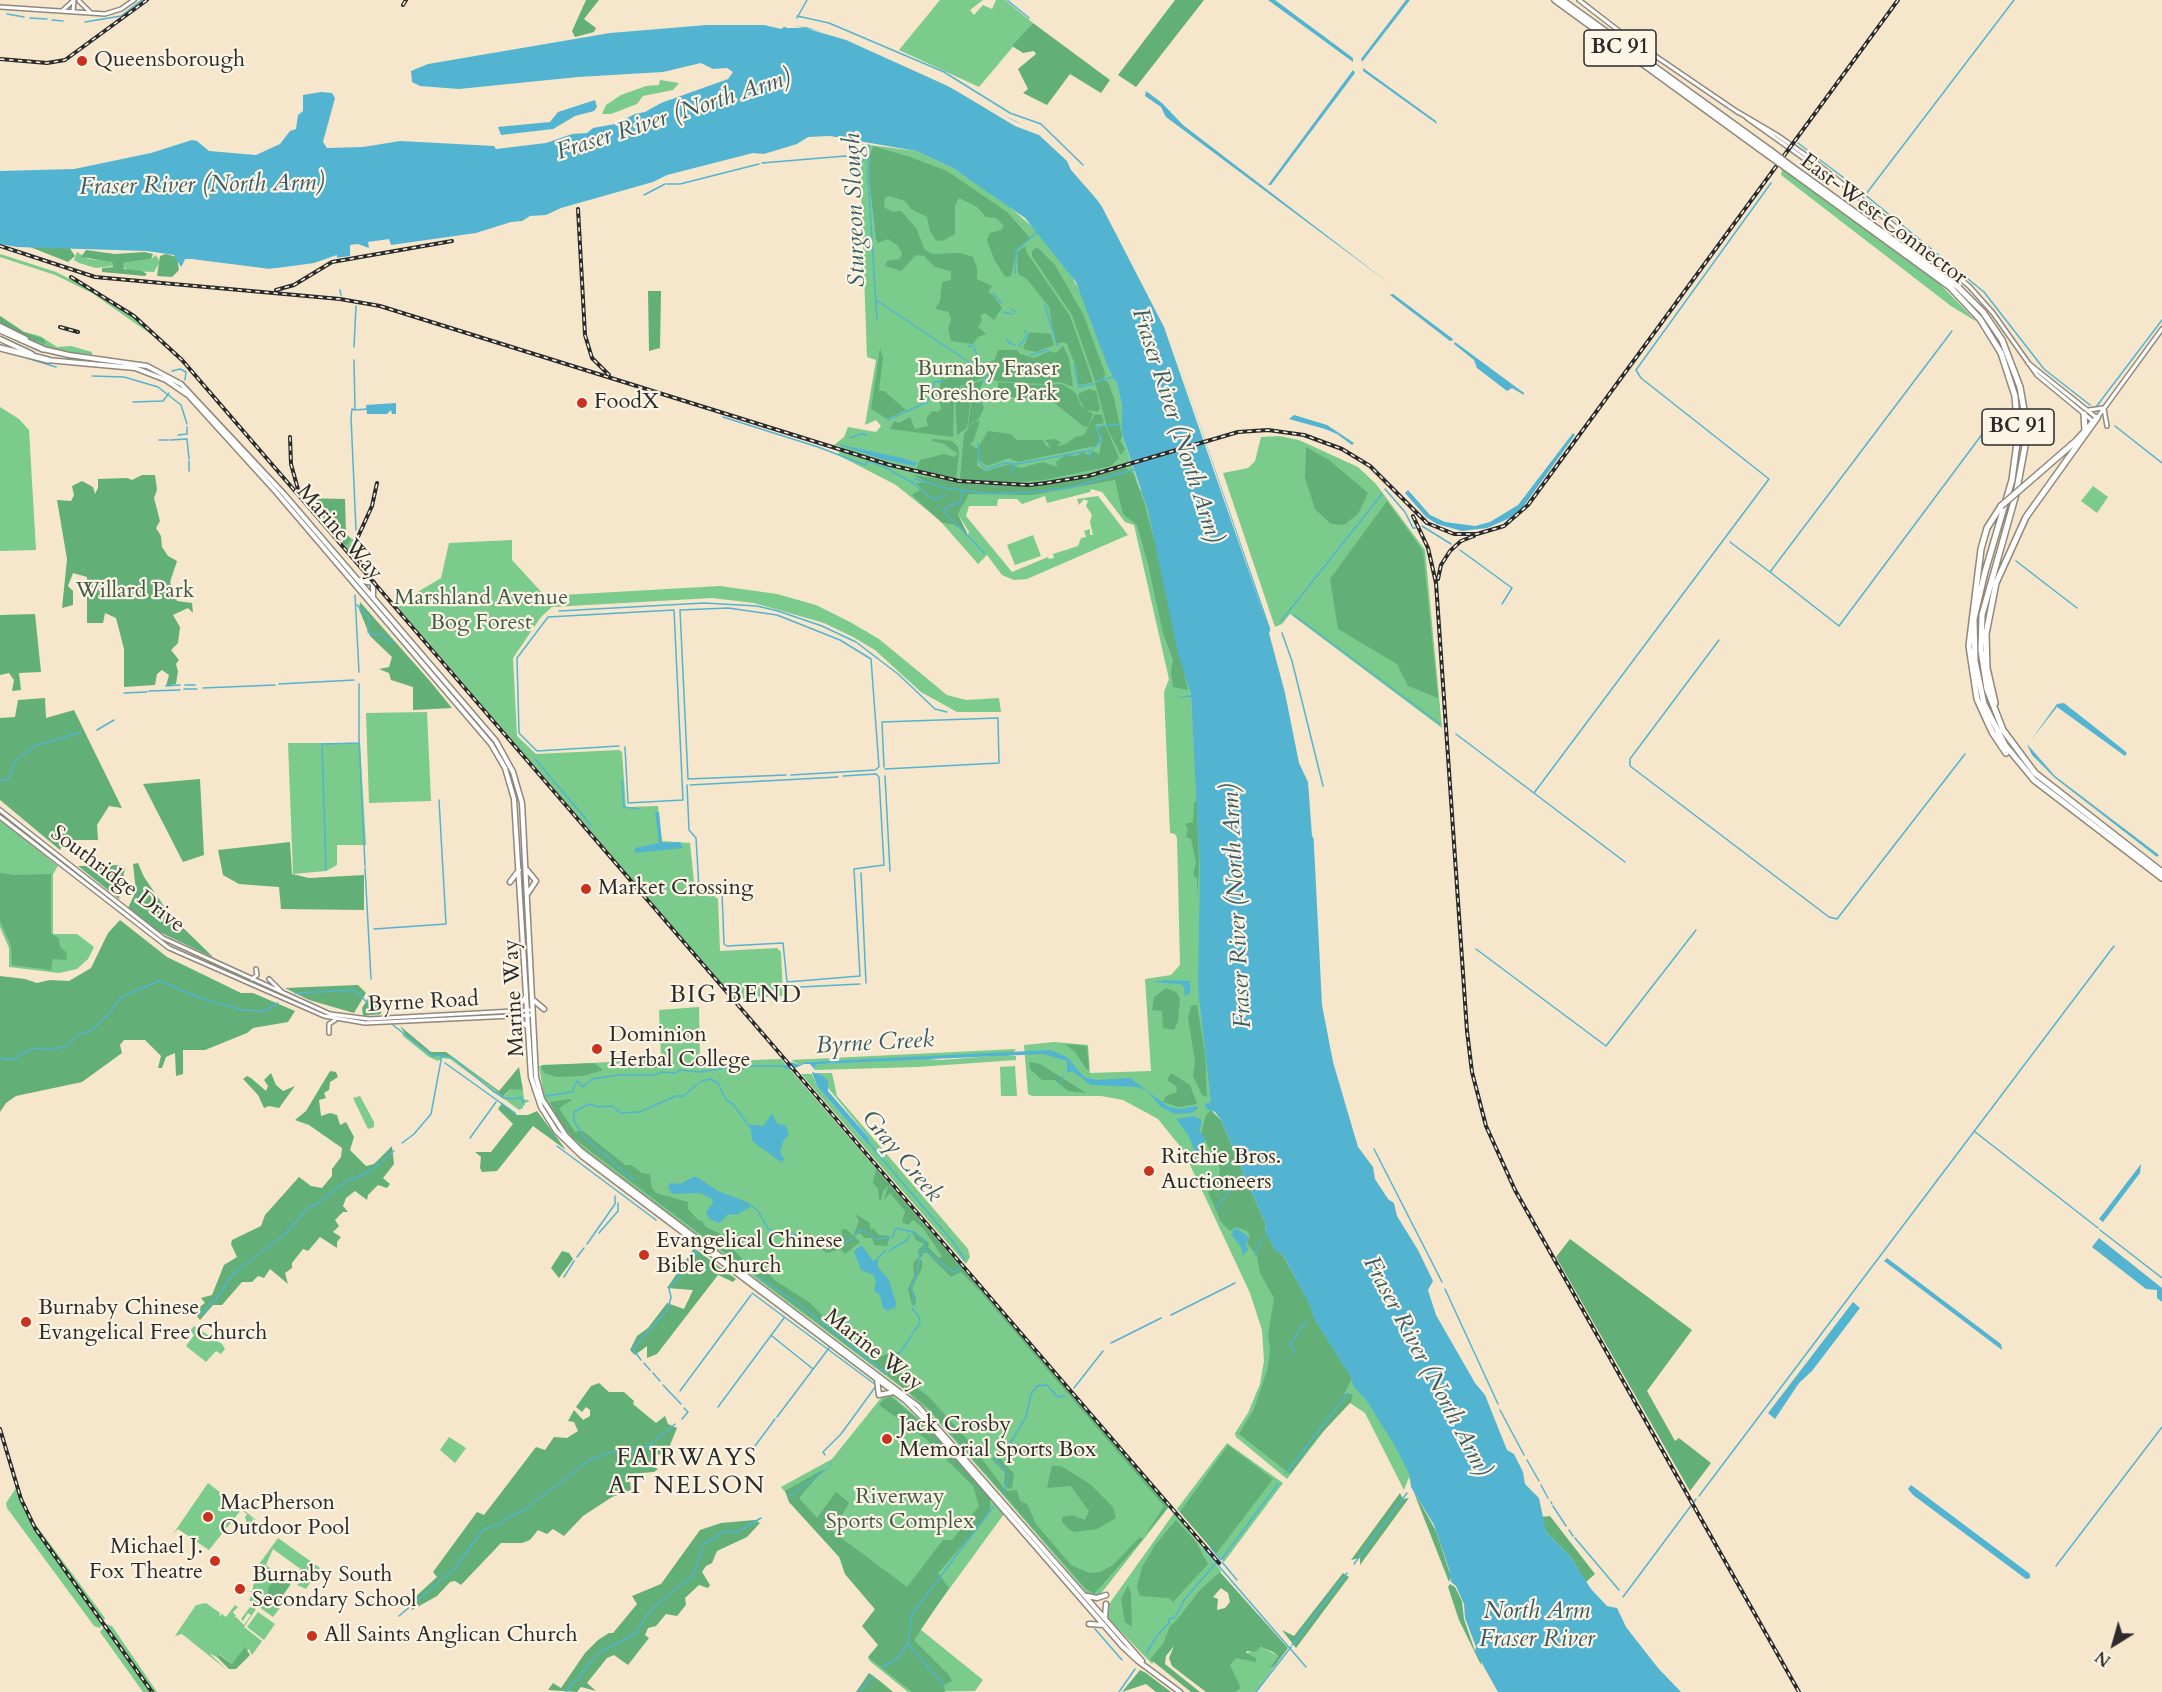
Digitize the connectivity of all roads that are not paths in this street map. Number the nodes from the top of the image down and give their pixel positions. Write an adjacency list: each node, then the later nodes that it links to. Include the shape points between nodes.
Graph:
1 (76, 0): 7 (main road); 8 (main road); 9 (main road)
2 (134, 0): 9 (main road, via 108,14)
3 (1555, 0): 10 (highway, East-West Connector / BC 91)
4 (1562, 0): 10 (highway, East-West Connector / BC 91)
5 (1579, 0): 19 (main road, via 1839,182 1969,286 1994,313 2045,383)
6 (0, 7): 7 (main road)
7 (63, 11): 8 (main road)
8 (75, 12): 9 (main road)
9 (90, 14)
10 (1770, 153): 11 (highway, East-West Connector / BC 91, bridge)
11 (1787, 165): 25 (highway, East-West Connector / BC 91, via 1965,293 1992,324 2011,358 2023,406 2024,455 1988,590 1981,639 1987,688); 26 (highway, East-West Connector / BC 91, via 1950,287 1980,319 2005,362 2015,396 2017,453 1980,589 1974,647 1978,680 1990,719)
12 (0, 328): 16 (highway)
13 (2162, 329): 18 (main road)
14 (0, 339): 17 (main road, Marine Way)
15 (0, 348): 17 (highway)
16 (43, 349): 23 (main road, Marine Way, via 147,366 181,384)
17 (48, 360): 29 (main road, Marine Way, via 135,368 166,380 188,395 255,467 491,744 512,792)
18 (2104, 408): 19 (main road); 20 (main road); 21 (main road)
19 (2085, 412): 20 (main road); 22 (highway)
20 (2095, 420): 22 (highway); 25 (highway, via 2026,517 1993,591 1986,634 1987,668 1995,704)
21 (2107, 426)
22 (2085, 430): 26 (highway, bridge, via 2001,506 1987,528 1981,549 1970,627 1970,665 1977,699 1992,732)
23 (358, 579): 24 (main road, Marine Way); 24 (main road, via 373,584)
24 (373, 597): 30 (main road, Marine Way, via 503,753 522,803)
25 (2010, 741): 31 (highway, East-West Connector / BC 91, via 2049,786)
26 (2026, 772): 32 (highway, East-West Connector / BC 91)
27 (0, 810): 36 (main road, Southridge Drive, via 163,938)
28 (0, 817): 43 (main road, Southridge Drive, via 154,938 193,959)
29 (520, 869): 33 (main road); 39 (main road, Marine Way)
30 (526, 869): 34 (main road, Marine Way); 34 (main road, via 536,881)
31 (2162, 872)
32 (2162, 878)
33 (510, 882)
34 (528, 893): 40 (main road, Marine Way)
35 (256, 969): 36 (main road)
36 (252, 980): 38 (main road, Southridge Drive)
37 (269, 980): 38 (main road)
38 (283, 993): 43 (main road, Southridge Drive)
39 (526, 997): 42 (main road); 45 (main road, Marine Way)
40 (532, 999): 41 (main road); 44 (main road, Marine Way)
41 (544, 1009)
42 (516, 1010): 43 (main road, Byrne Road, via 357,1019); 45 (main road, Byrne Road)
43 (318, 1011): 47 (main road, Byrne Road)
44 (532, 1012): 45 (main road, Byrne Road); 53 (main road, Marine Way, via 539,1089 566,1136 918,1406)
45 (526, 1013): 46 (main road, Byrne Road); 48 (main road, Marine Way)
46 (513, 1016): 47 (main road, Byrne Road, via 365,1023); 48 (main road)
47 (336, 1020): 49 (main road, via 329,1024)
48 (527, 1026): 50 (main road, Marine Way, via 531,1077 537,1097 566,1143)
49 (329, 1033)
50 (877, 1378): 51 (main road, Marine Way); 51 (main road, via 879,1395)
51 (894, 1392): 57 (main road, Marine Way, via 929,1424)
52 (1106, 1595): 53 (main road)
53 (1086, 1596): 55 (main road, Marine Way)
54 (1106, 1604): 55 (main road)
55 (1105, 1619): 58 (main road, Marine Way)
56 (1089, 1624): 57 (main road)
57 (1104, 1625): 58 (main road, Marine Way, via 1128,1652)
58 (1142, 1661): 59 (main road, Marine Way)
59 (1180, 1692)

